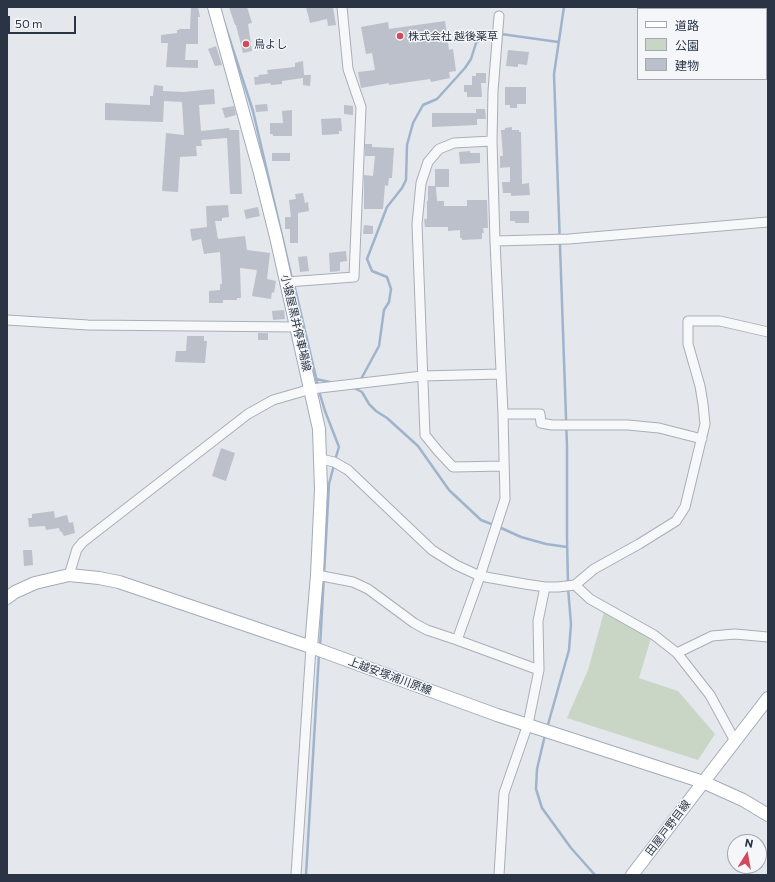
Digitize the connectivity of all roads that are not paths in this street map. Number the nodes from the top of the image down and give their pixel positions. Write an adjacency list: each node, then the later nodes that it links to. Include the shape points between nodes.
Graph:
1 (214, 7): 7 (main road, 小猿屋黒井停車場線, via 260,172)
2 (342, 7): 7 (street, via 348,69 361,107 354,277)
3 (499, 16): 4 (street, via 492,90)
4 (492, 140): 6 (street); 12 (street, via 454,143 439,149 428,162 421,183 417,224)
5 (768, 222): 6 (street, via 569,239)
6 (495, 241): 11 (street)
7 (287, 282): 9 (main road, 小猿屋黒井停車場線)
8 (7, 320): 9 (street, via 88,325)
9 (296, 327): 13 (main road, 小猿屋黒井停車場線)
10 (768, 332): 15 (street, via 720,321 688,321 688,344 703,404 705,424)
11 (501, 374): 12 (street); 14 (street)
12 (422, 376): 13 (street); 17 (street, via 425,435 438,451 453,467)
13 (311, 389): 16 (main road, 小猿屋黒井停車場線, via 319,429); 18 (street, via 273,400 248,414 83,542 77,549)
14 (503, 414): 15 (street, via 540,414 541,423 552,425 628,425 659,428); 17 (street)
15 (702, 439): 21 (street, via 685,507 676,521 594,569)
16 (321, 459): 19 (main road, 小猿屋黒井停車場線); 20 (street, via 334,462 348,470 432,550)
17 (504, 466): 20 (street, via 505,499)
18 (69, 575): 23 (main road, 上越安塚浦川原線, via 35,583); 26 (main road, 上越安塚浦川原線, via 119,582)
19 (317, 576): 25 (street, via 353,582 368,589 414,623); 26 (main road, 小猿屋黒井停車場線)
20 (480, 576): 22 (street); 25 (street)
21 (575, 585): 22 (street); 27 (street, via 590,599 654,635)
22 (545, 587): 28 (street, via 538,621)
23 (7, 598)
24 (768, 637): 27 (street, via 735,634 712,636)
25 (457, 640): 28 (street)
26 (311, 647): 30 (main road, 上越安塚浦川原線); 34 (street)
27 (677, 653): 31 (street, via 710,695)
28 (539, 670): 30 (street)
29 (768, 698): 31 (main road, 田屋戸野目線)
30 (528, 724): 32 (main road, 上越安塚浦川原線); 35 (street, via 504,793)
31 (735, 741): 32 (main road, 田屋戸野目線)
32 (703, 782): 33 (main road, 上越安塚浦川原線, via 743,800); 36 (main road, 田屋戸野目線)
33 (768, 815)
34 (296, 875)
35 (499, 875)
36 (633, 875)

